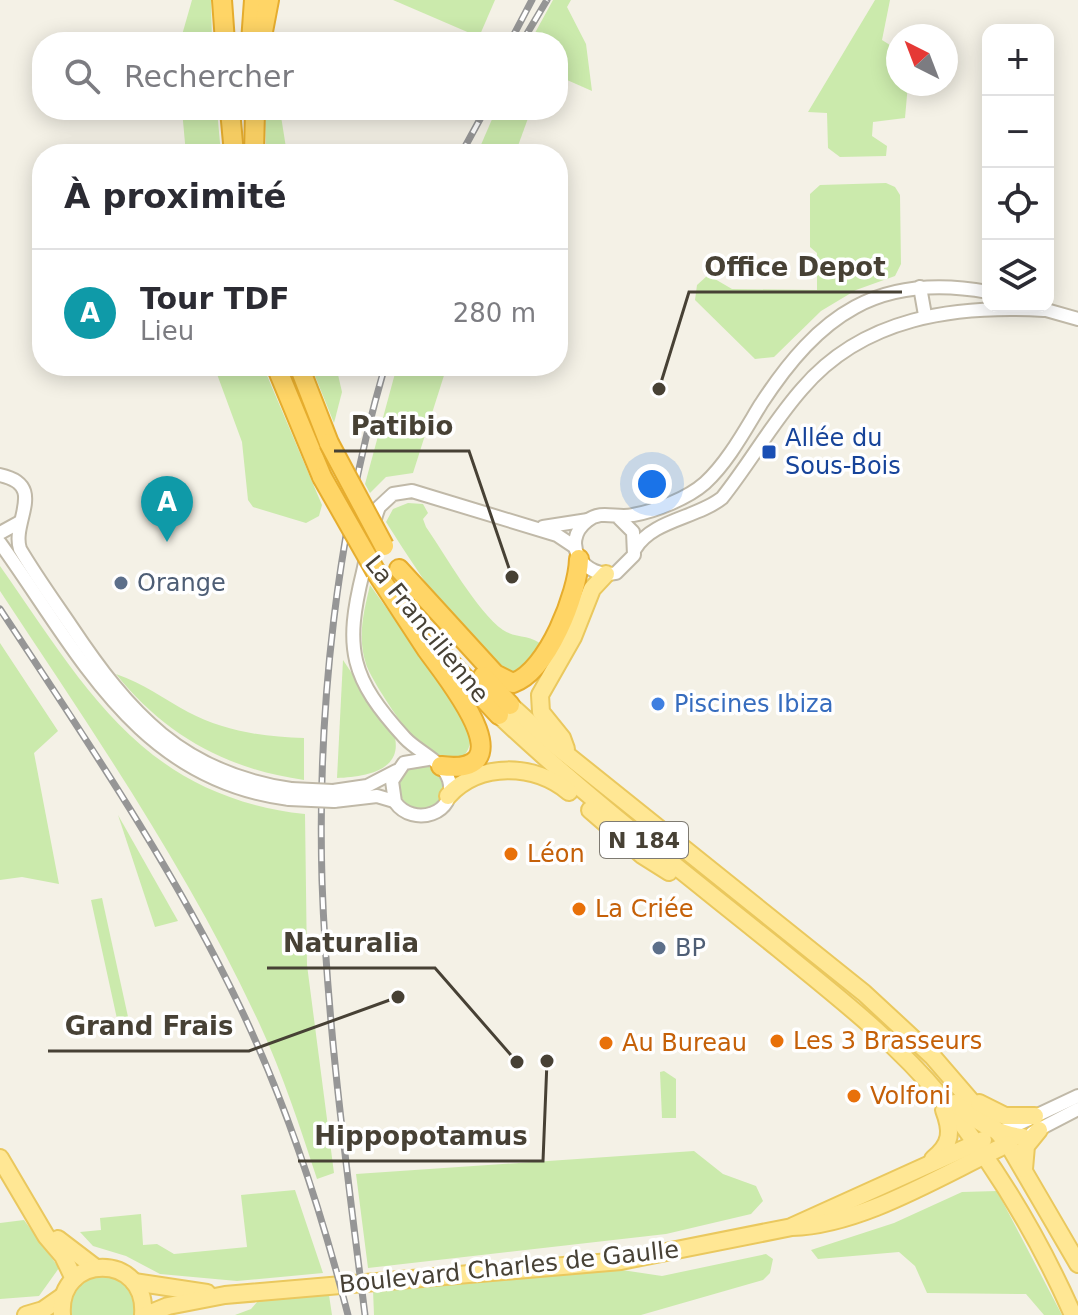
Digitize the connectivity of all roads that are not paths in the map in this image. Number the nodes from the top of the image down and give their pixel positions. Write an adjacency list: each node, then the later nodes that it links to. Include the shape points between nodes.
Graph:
1 (222, 0): 5 (highway)
2 (235, 0): 6 (highway)
3 (254, 0): 7 (highway)
4 (269, 0): 8 (highway)
5 (224, 32)
6 (233, 32)
7 (252, 32)
8 (263, 32)
9 (231, 120): 11 (highway)
10 (253, 120): 12 (highway)
11 (233, 144)
12 (254, 144)
13 (920, 287): 14 (street); 17 (street); 22 (street, via 874,299 824,325 788,364 705,483 638,515)
14 (982, 292)
15 (982, 308): 17 (street)
16 (1053, 312): 18 (street)
17 (925, 315): 28 (street, via 877,333 829,363 800,390 722,498 652,532)
18 (1078, 319)
19 (280, 376): 31 (highway, La Francilienne / N 184, bridge, via 344,522)
20 (303, 376): 30 (highway, La Francilienne / N 184, bridge, via 329,443)
21 (0, 475): 24 (street, via 13,479 25,493)
22 (618, 517): 23 (street, via 603,514); 28 (street, via 632,529)
23 (589, 519): 25 (street); 29 (street, via 579,531)
24 (22, 520): 26 (street); 38 (street, via 20,549 131,708 165,739 214,768)
25 (536, 528): 29 (street, via 564,538); 34 (street, via 407,490 379,507 352,618 351,646 360,674)
26 (0, 533)
27 (0, 543): 38 (street, via 103,691 142,733 209,776 265,795)
28 (635, 549): 32 (street, via 626,567)
29 (577, 553): 30 (highway, via 575,582 555,638 528,674 513,683 495,674); 32 (street, via 590,570)
30 (399, 569): 33 (highway, La Francilienne / N 184)
31 (376, 572): 33 (highway, La Francilienne / N 184, via 442,654); 36 (highway, via 479,730 472,761 462,767)
32 (606, 574): 35 (main road, via 592,589 573,637 540,695 541,712)
33 (505, 710): 35 (main road, N 184); 42 (main road, N 184, via 578,786)
34 (398, 731): 36 (street); 37 (street, via 404,753)
35 (568, 754): 43 (main road, N 184, via 864,993)
36 (434, 763): 37 (street, via 414,759); 40 (street, via 449,782)
37 (398, 769): 39 (street); 41 (street, via 391,784)
38 (290, 794): 39 (street, bridge)
39 (333, 796): 41 (street)
40 (448, 796): 41 (street, via 438,811 425,817 404,812); 42 (main road, via 489,773 529,770 547,775 746,934)
41 (394, 801)
42 (762, 935): 44 (main road, N 184, via 849,1008)
43 (965, 1092): 47 (main road, via 1005,1116); 48 (main road, N 184)
44 (939, 1095): 48 (main road, N 184); 48 (main road, N 184); 50 (main road, via 950,1125 949,1140 944,1150)
45 (1078, 1096): 47 (street, Boulevard Charles de Gaulle)
46 (1078, 1109): 47 (street, Boulevard Charles de Gaulle)
47 (1037, 1123): 48 (street, Boulevard Charles de Gaulle); 48 (street, Boulevard Charles de Gaulle); 51 (main road, via 1026,1146)
48 (997, 1144): 50 (main road, Boulevard Charles de Gaulle); 51 (main road, N 184); 52 (main road, Boulevard Charles de Gaulle); 53 (main road, N 184); 55 (main road, via 1032,1202)
49 (0, 1158): 54 (main road)
50 (918, 1168): 56 (main road, Boulevard Charles de Gaulle)
51 (1024, 1169): 55 (main road, N 184)
52 (937, 1177): 53 (main road, via 976,1171); 56 (main road, Boulevard Charles de Gaulle, via 824,1225)
53 (1000, 1182): 66 (main road, N 184)
54 (38, 1218): 58 (main road, Boulevard Charles de Gaulle); 59 (main road)
55 (1056, 1222): 57 (main road, N 184)
56 (792, 1227): 61 (main road, Boulevard Charles de Gaulle, via 621,1261)
57 (1078, 1264)
58 (96, 1268): 59 (main road); 60 (main road, Boulevard Charles de Gaulle, via 116,1269)
59 (74, 1279): 62 (main road)
60 (134, 1282): 61 (main road, Boulevard Charles de Gaulle); 65 (main road)
61 (225, 1295): 65 (main road, Boulevard Charles de Gaulle)
62 (63, 1296): 63 (main road); 64 (main road)
63 (26, 1315)
64 (62, 1315)
65 (145, 1315)
66 (1073, 1315)

